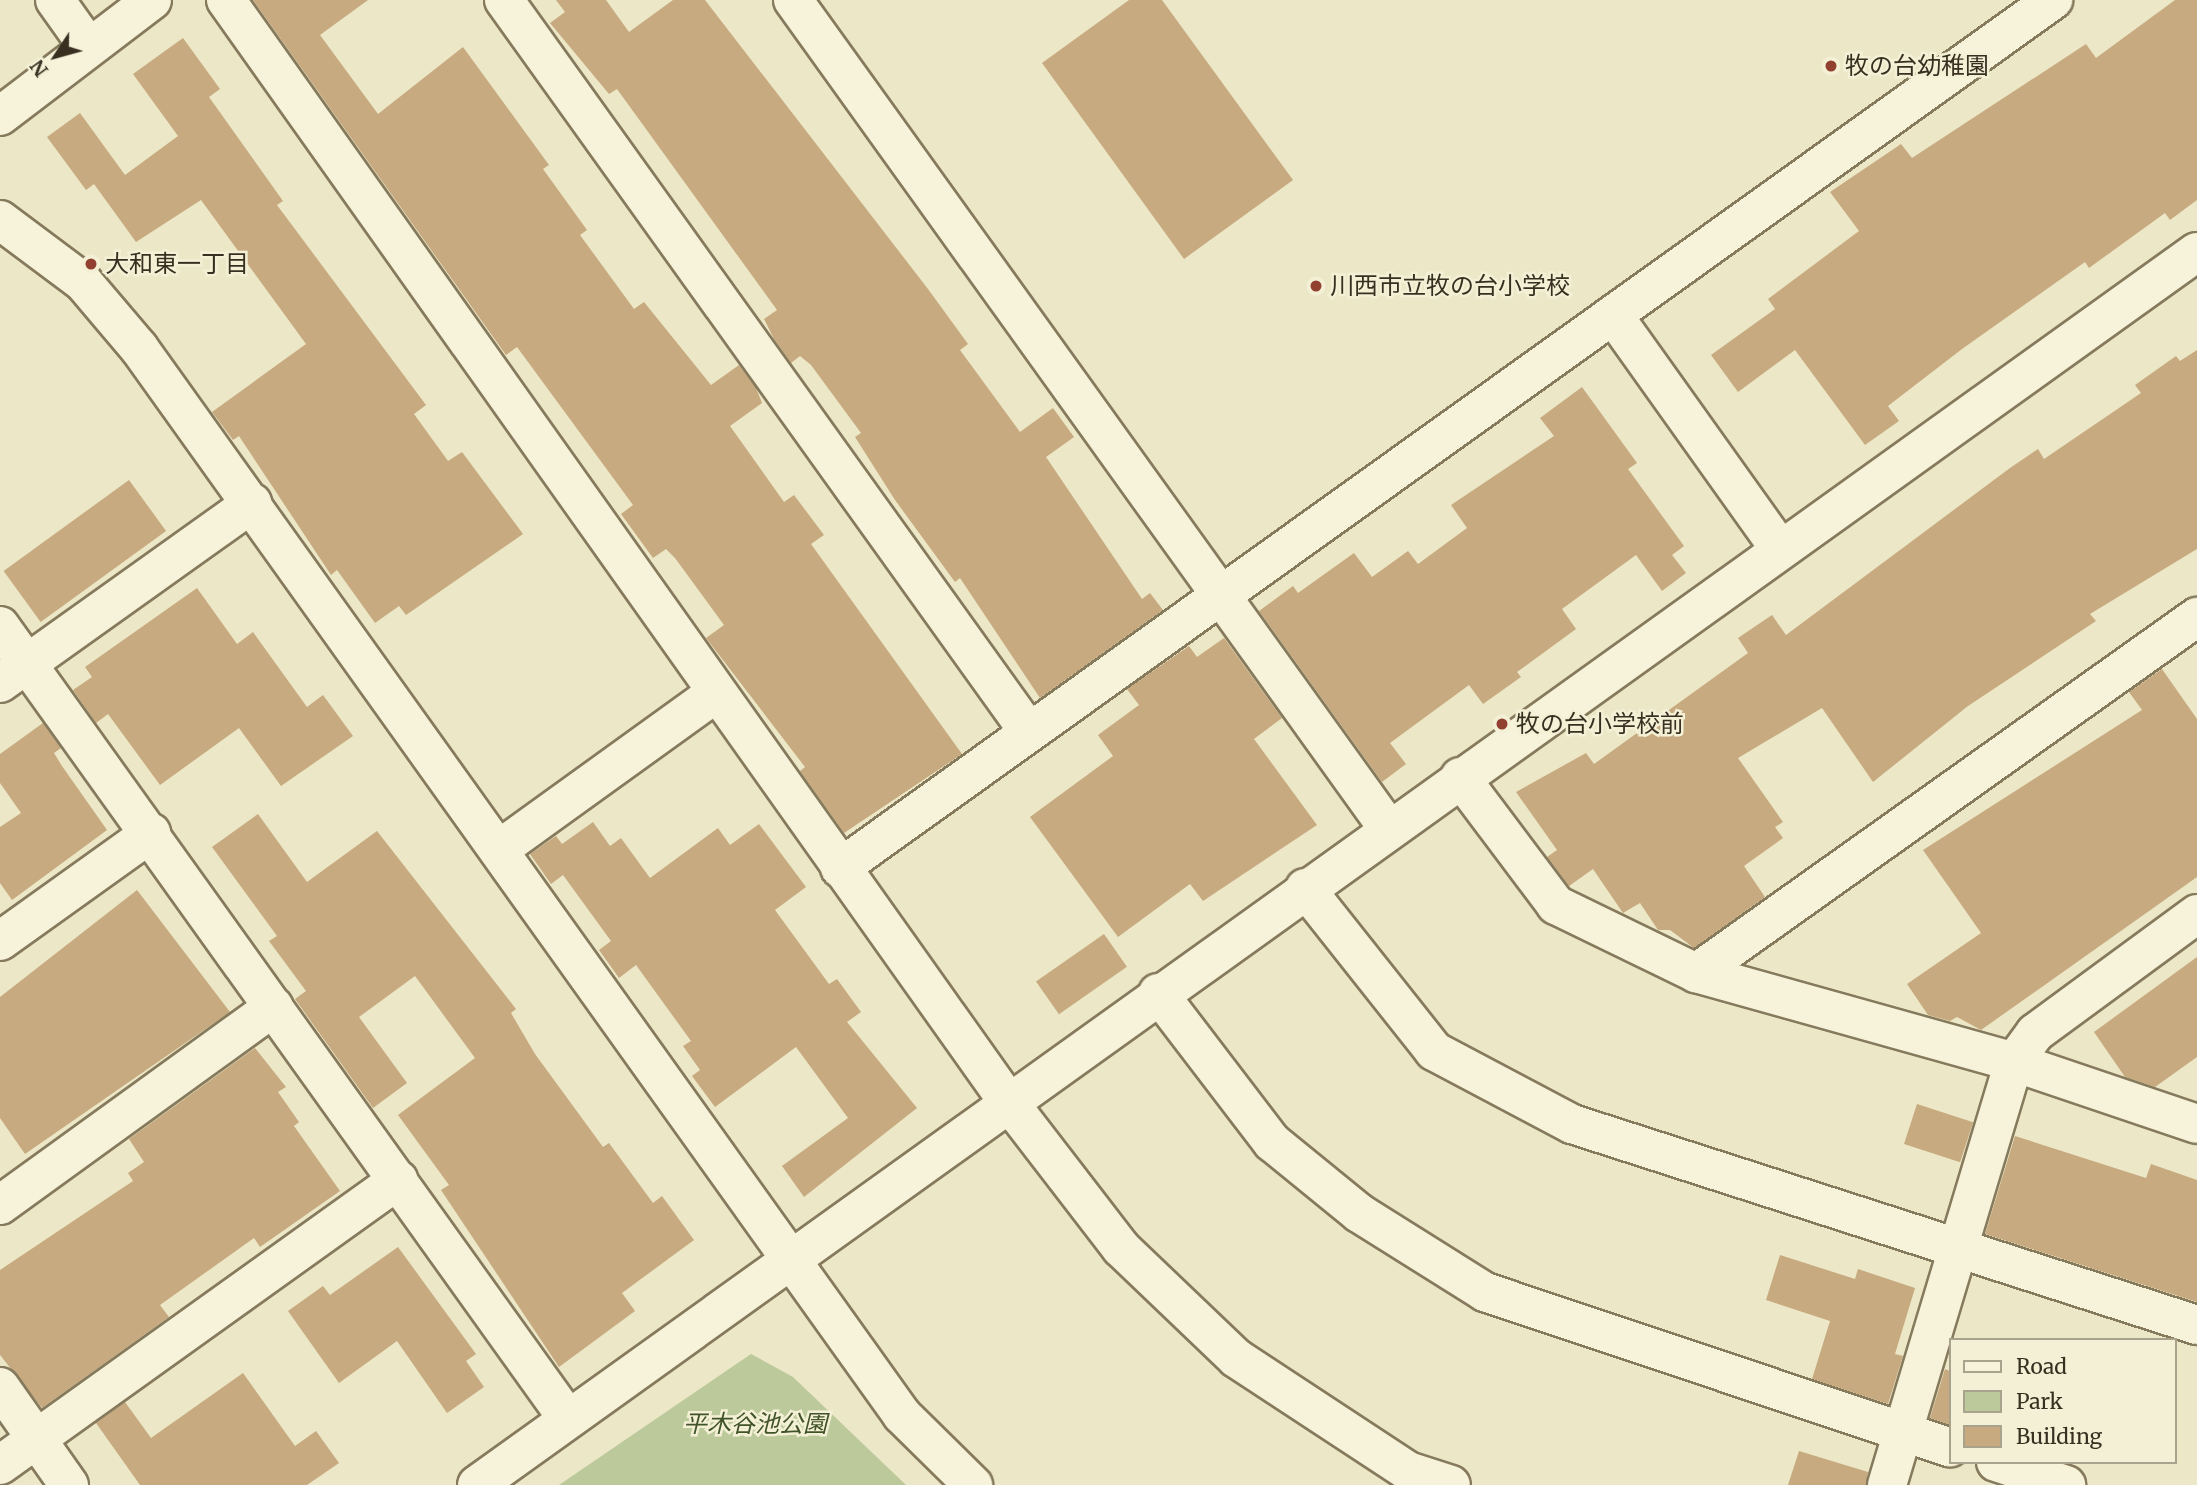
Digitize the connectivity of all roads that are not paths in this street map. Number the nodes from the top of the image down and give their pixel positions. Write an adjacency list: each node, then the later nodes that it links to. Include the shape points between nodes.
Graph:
1 (55, 0): 8 (street)
2 (152, 0): 8 (street)
3 (226, 0): 19 (street)
4 (504, 0): 20 (street)
5 (793, 0): 15 (street)
6 (2053, 0): 7 (street)
7 (2006, 13): 12 (street)
8 (87, 45): 9 (street)
9 (0, 117)
10 (0, 220): 13 (street, via 83,282)
11 (2197, 252): 14 (street)
12 (1613, 315): 14 (street); 15 (street)
13 (252, 503): 18 (street); 24 (street)
14 (1780, 549): 21 (street)
15 (1218, 598): 20 (street); 22 (street)
16 (2197, 617): 29 (street)
17 (0, 626): 18 (street)
18 (14, 673): 23 (street)
19 (716, 693): 24 (street); 25 (street)
20 (1029, 732): 25 (street)
21 (1460, 777): 22 (street); 29 (street, via 1556,905)
22 (1388, 828): 26 (street)
23 (151, 833): 28 (street); 31 (street)
24 (501, 848): 38 (street)
25 (840, 867): 33 (street)
26 (1305, 888): 30 (street); 37 (street, via 1434,1051 1572,1124)
27 (2197, 914): 32 (street, via 2035,1033)
28 (0, 941)
29 (1696, 973): 32 (street)
30 (1158, 993): 33 (street); 42 (street, via 1272,1142 1359,1213 1485,1292)
31 (274, 1007): 35 (street); 36 (street)
32 (2014, 1062): 34 (street); 37 (street)
33 (1007, 1100): 38 (street); 50 (street, via 1121,1248 1236,1358 1408,1471)
34 (2197, 1124)
35 (398, 1180): 41 (street); 43 (street)
36 (0, 1205)
37 (1959, 1250): 39 (street); 42 (street)
38 (794, 1262): 41 (street); 49 (street, via 902,1415)
39 (2197, 1325)
40 (0, 1387): 43 (street)
41 (568, 1419): 48 (street)
42 (1905, 1433): 44 (street); 51 (street)
43 (37, 1439): 46 (street); 47 (street)
44 (1948, 1447)
45 (2002, 1464): 52 (street)
46 (0, 1465)
47 (69, 1485)
48 (477, 1485)
49 (973, 1485)
50 (1451, 1485)
51 (1887, 1485)
52 (2066, 1485)

